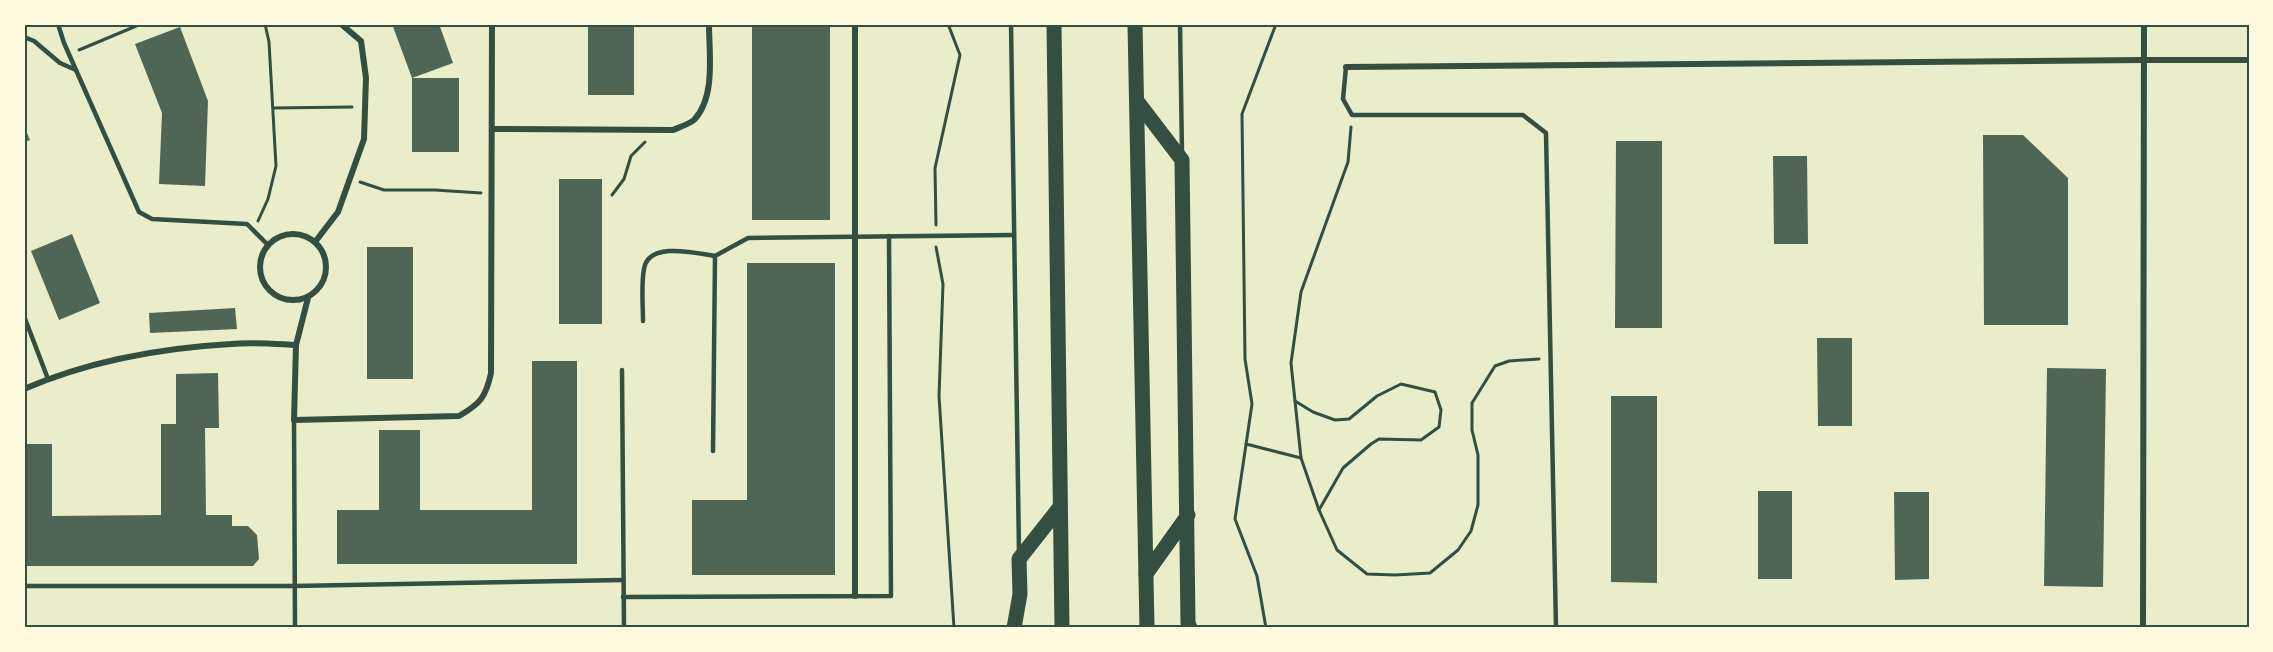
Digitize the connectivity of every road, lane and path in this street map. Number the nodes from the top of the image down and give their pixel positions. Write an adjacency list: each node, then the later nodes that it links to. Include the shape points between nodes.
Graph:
1 (58, 24): 16 (lane)
2 (141, 24): 16 (path)
3 (265, 24): 23 (path)
4 (341, 24): 22 (street, via 361,41)
5 (492, 24): 25 (street)
6 (709, 24): 26 (street, via 706,102 694,121 673,130)
7 (855, 24): 35 (street)
8 (948, 24): 34 (path, via 960,55 935,168)
9 (1011, 24): 32 (lane)
10 (1054, 24): 52 (main road)
11 (1135, 24): 21 (main road)
12 (1180, 24): 27 (lane)
13 (1276, 24): 49 (path, via 1242,114 1245,359 1252,404)
14 (2144, 24): 17 (street)
15 (24, 38): 20 (lane)
16 (69, 54): 20 (lane)
17 (2144, 60): 18 (street); 19 (street); 71 (street)
18 (2249, 60)
19 (1346, 67): 24 (lane, via 1343,99)
20 (76, 70): 31 (lane, via 139,212 152,219 247,224)
21 (1137, 101): 27 (main road); 56 (main road)
22 (365, 107): 23 (path); 28 (street, via 364,139)
23 (273, 108): 31 (path, via 276,166 268,200)
24 (1352, 115): 43 (lane, via 1522,115 1546,133); 47 (path, via 1348,162 1301,292 1291,363)
25 (492, 129): 26 (street); 29 (street)
26 (657, 130): 30 (path, via 631,156 624,179)
27 (1182, 160): 54 (main road)
28 (350, 179): 29 (path, via 384,190); 36 (street, via 338,212)
29 (491, 194): 48 (street, via 491,372 487,390 476,406 459,416)
30 (612, 195)
31 (254, 231): 37 (lane)
32 (1014, 235): 34 (lane); 55 (lane)
33 (889, 236): 34 (lane); 35 (lane); 60 (lane, via 891,596)
34 (936, 236): 64 (path, via 943,284 939,396)
35 (855, 237): 38 (lane, via 748,238); 60 (street)
36 (315, 242): 37 (street, via 291,234); 39 (street, via 327,266 321,284)
37 (268, 245): 39 (street, via 261,256 260,270 271,293 295,301)
38 (715, 256): 41 (lane, via 659,251 649,257 644,267); 50 (lane)
39 (308, 298): 42 (street)
40 (24, 316): 45 (lane)
41 (643, 321)
42 (296, 345): 45 (street, via 233,343 143,353); 48 (street)
43 (1550, 358): 53 (path, via 1495,366 1472,403 1478,505 1471,531 1458,550 1430,573 1367,574 1338,550); 70 (lane)
44 (622, 370): 57 (lane)
45 (48, 379): 46 (street)
46 (24, 389)
47 (1295, 400): 51 (path); 53 (path, via 1335,420 1349,419 1377,396 1401,384 1435,392 1441,410 1439,427 1420,440 1379,439 1371,444 1343,468)
48 (294, 420): 59 (lane)
49 (1246, 444): 51 (path); 69 (path, via 1235,519 1257,576)
50 (714, 451)
51 (1301, 458): 53 (path)
52 (1060, 507): 55 (main road); 66 (main road)
53 (1319, 510)
54 (1188, 515): 56 (main road); 68 (main road)
55 (1019, 559): 65 (main road, via 1020,594)
56 (1146, 574): 67 (main road)
57 (623, 580): 59 (lane); 61 (lane)
58 (24, 586): 59 (lane)
59 (294, 586): 62 (lane)
60 (855, 596): 61 (lane)
61 (623, 597): 63 (lane)
62 (295, 628)
63 (624, 628)
64 (954, 628)
65 (1014, 628)
66 (1062, 628)
67 (1147, 628)
68 (1190, 628)
69 (1266, 628)
70 (1556, 628)
71 (2143, 628)

